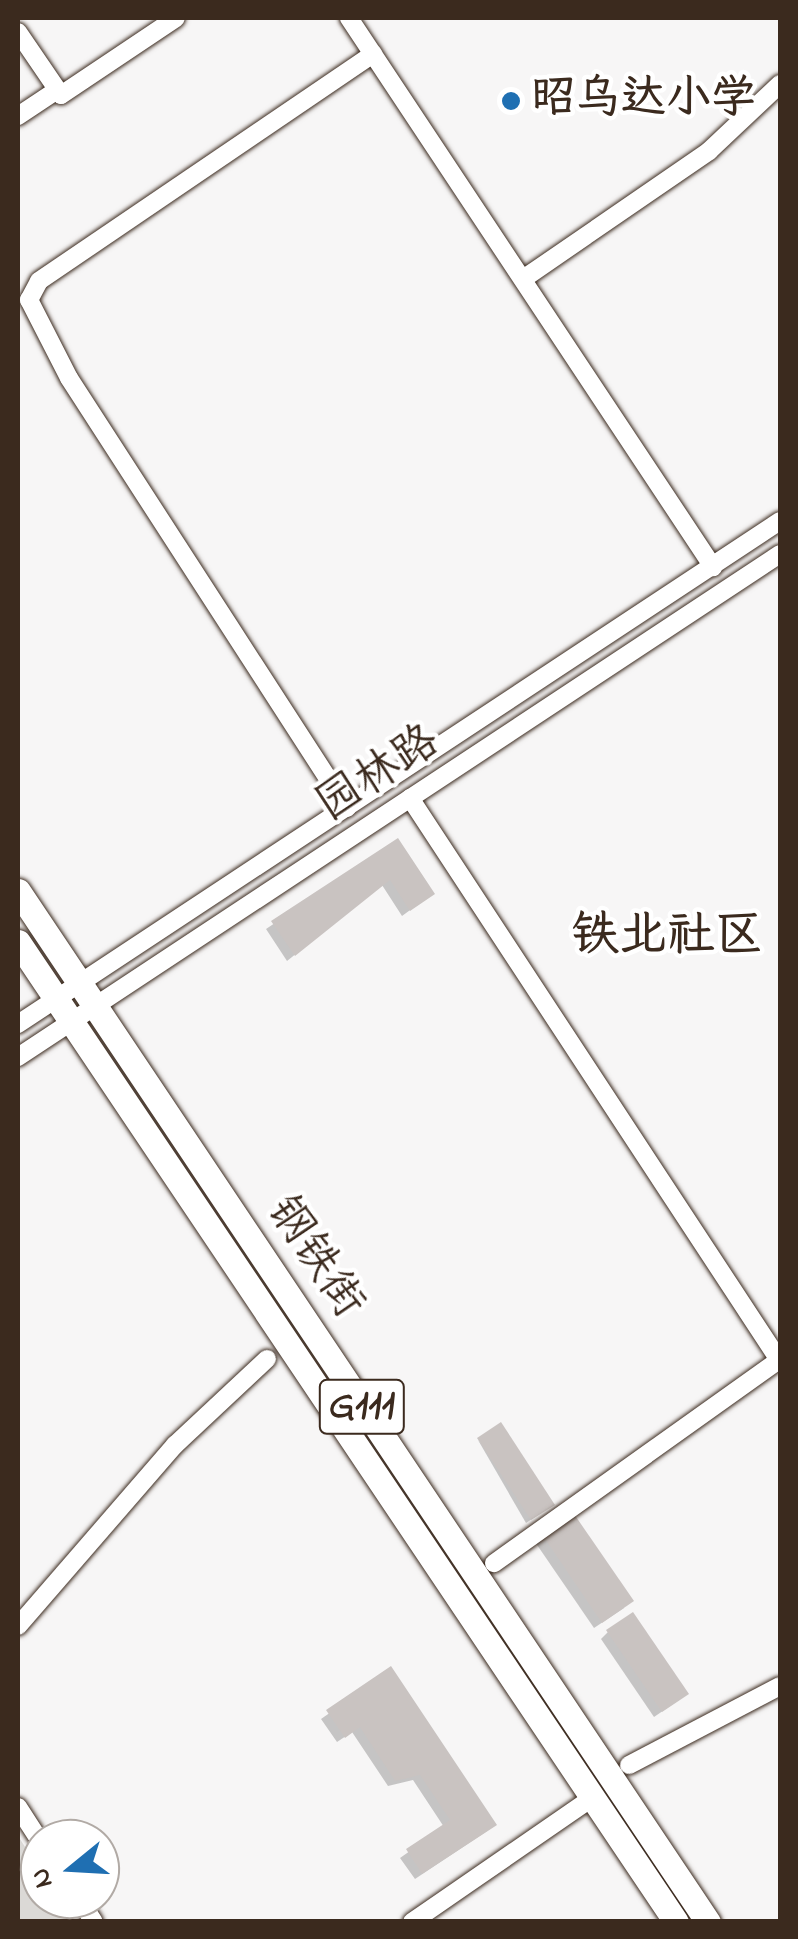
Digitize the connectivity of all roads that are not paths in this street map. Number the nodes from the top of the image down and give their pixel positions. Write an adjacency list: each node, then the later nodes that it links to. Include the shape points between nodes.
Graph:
1 (176, 18): 6 (street)
2 (349, 18): 4 (street)
3 (18, 32): 6 (street)
4 (374, 54): 8 (street); 13 (street, via 39,281 29,300 70,378)
5 (780, 84): 8 (street, via 709,151)
6 (57, 90): 7 (street)
7 (18, 116)
8 (523, 280): 11 (street)
9 (780, 521): 11 (street, 园林路)
10 (780, 554): 12 (street, 园林路)
11 (713, 567): 13 (street, 园林路)
12 (410, 798): 18 (street, 园林路); 22 (street)
13 (347, 808): 16 (street, 园林路)
14 (18, 891): 16 (highway, 钢铁街 / G111)
15 (18, 942): 17 (highway, 钢铁街)
16 (79, 984): 17 (street, 园林路); 18 (highway, 钢铁街 / G111)
17 (55, 999): 19 (highway, 钢铁街); 20 (street, 园林路)
18 (94, 1007): 19 (street, 园林路); 31 (highway, 钢铁街 / G111)
19 (71, 1022): 21 (street, 园林路); 28 (highway, 钢铁街)
20 (18, 1024)
21 (18, 1057)
22 (777, 1347): 24 (street, via 779,1360)
23 (268, 1359): 25 (street, via 174,1445)
24 (494, 1563)
25 (18, 1626)
26 (780, 1686): 27 (street)
27 (629, 1766)
28 (593, 1797): 29 (street); 30 (highway, 钢铁街)
29 (412, 1922)
30 (676, 1922)
31 (708, 1922)

